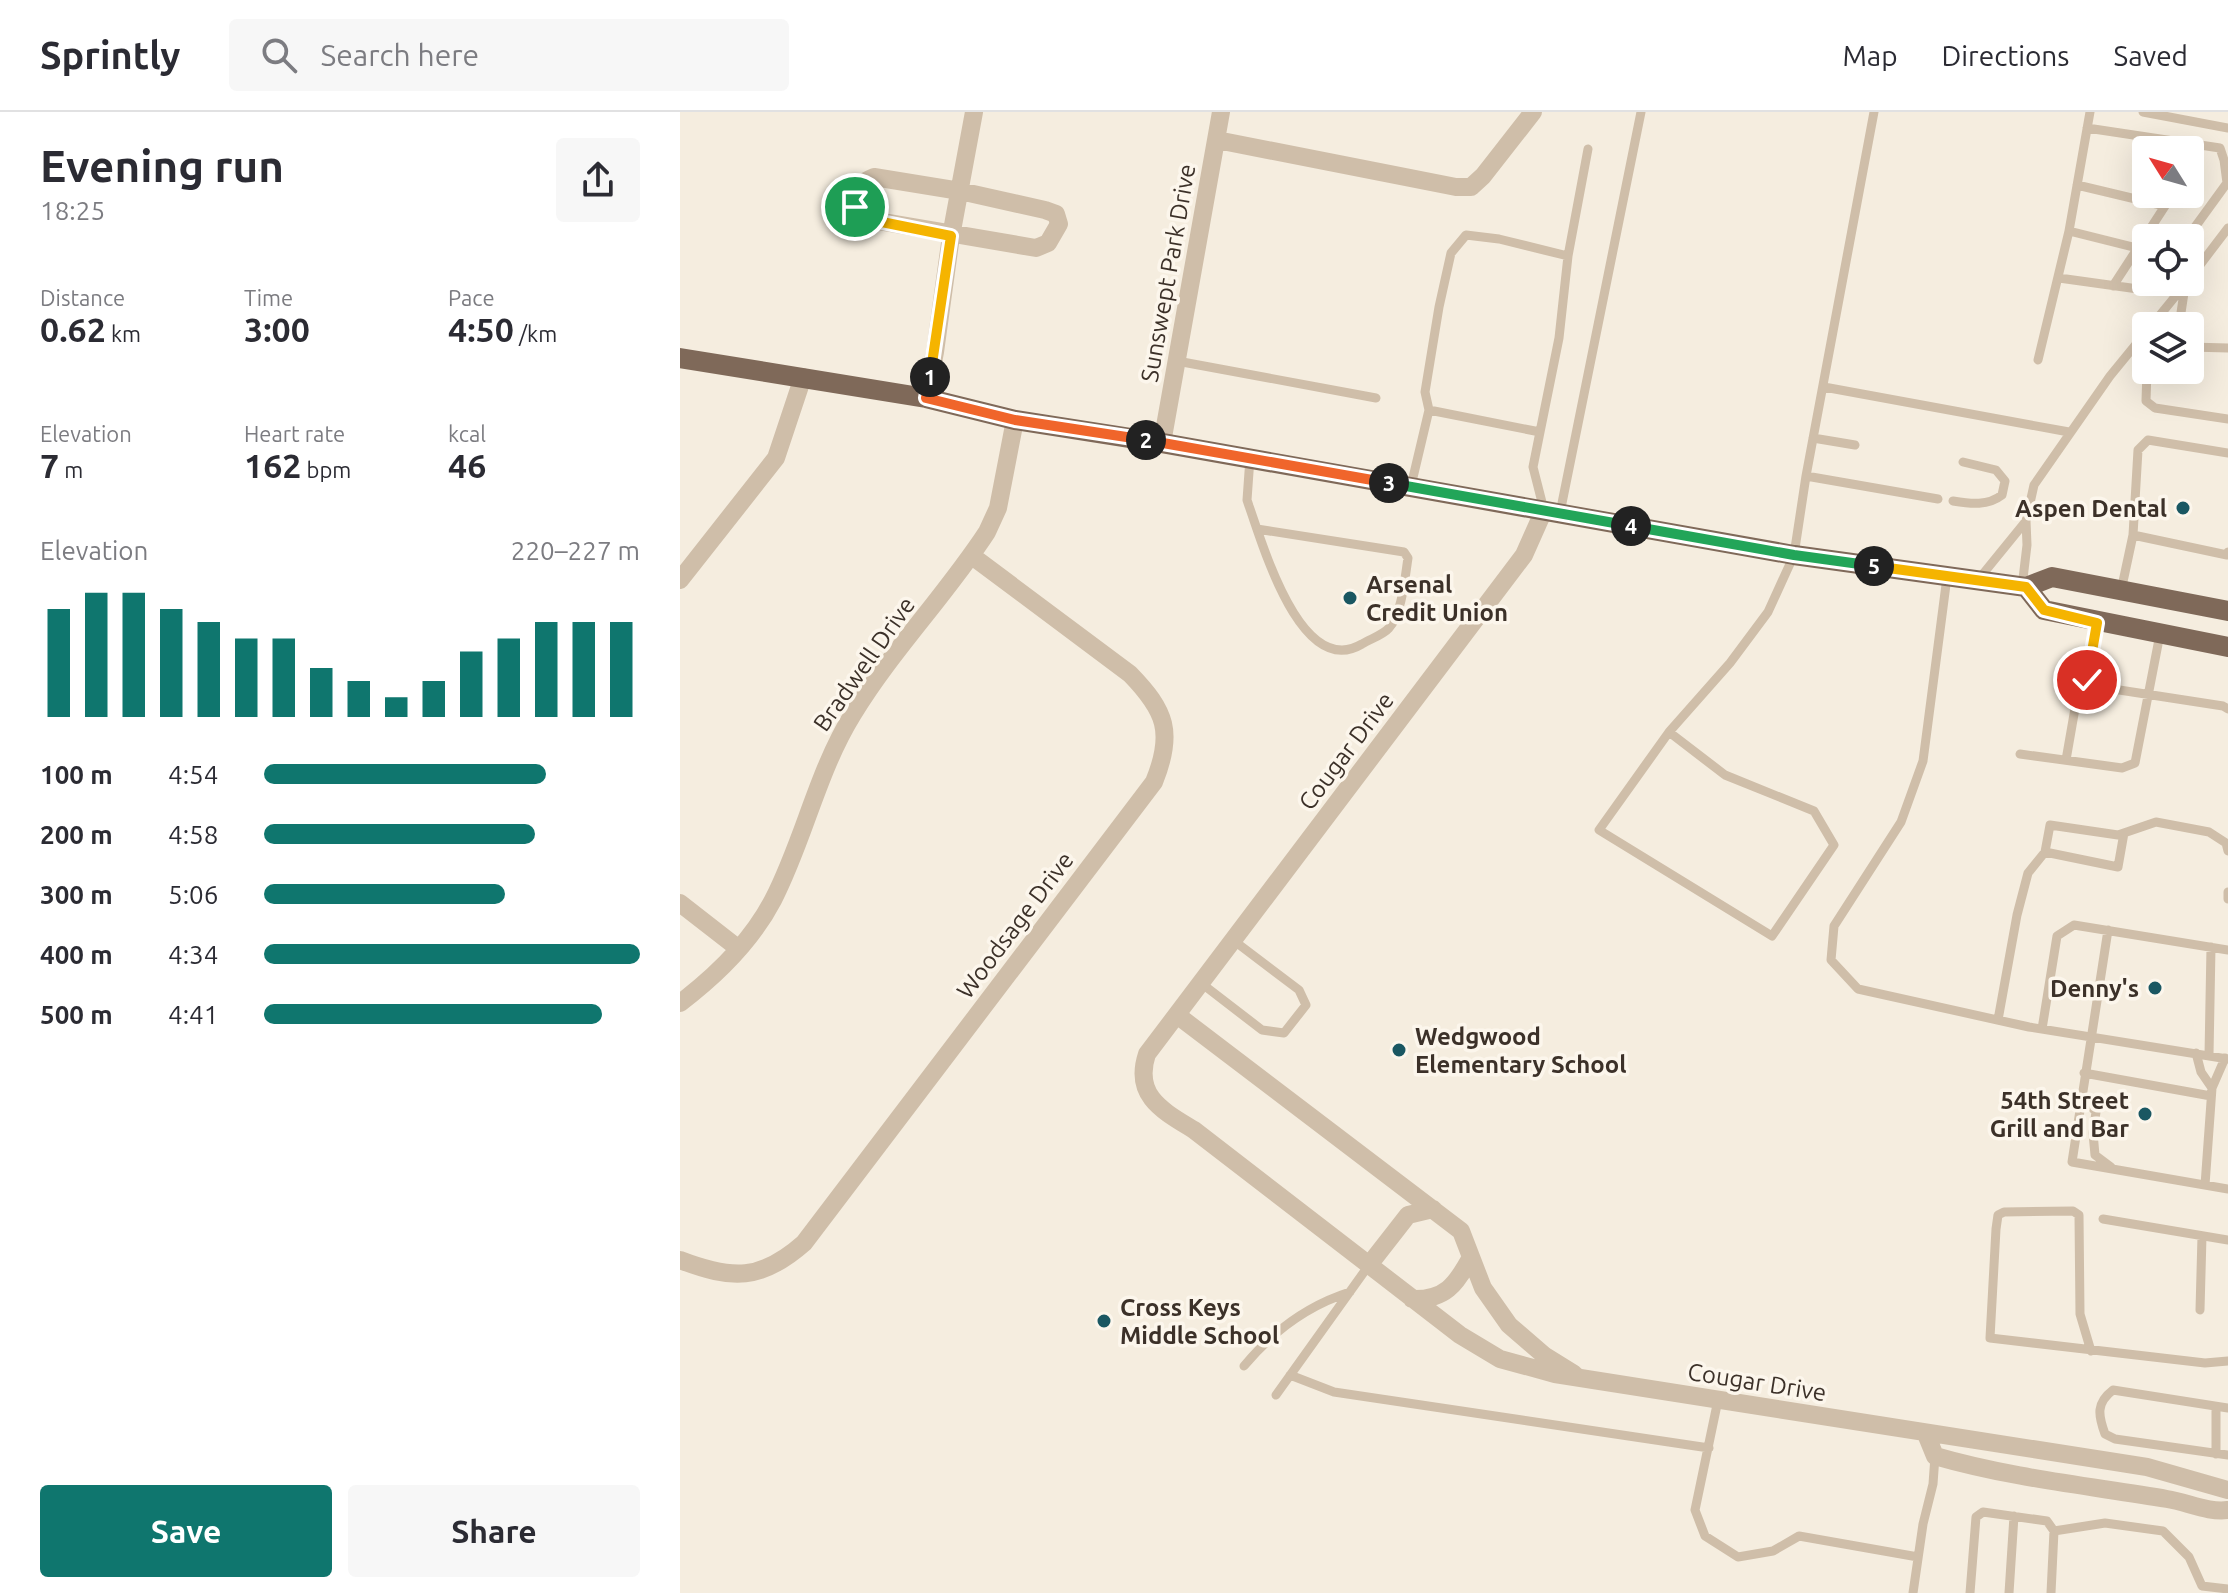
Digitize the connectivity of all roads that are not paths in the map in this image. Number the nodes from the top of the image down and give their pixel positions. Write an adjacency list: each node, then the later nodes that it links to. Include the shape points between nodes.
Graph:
1 (974, 112): 13 (street)
2 (1221, 112): 10 (street, Sunswept Park Drive)
3 (1533, 112): 10 (street, via 1471,187)
4 (1641, 112): 54 (lane)
5 (1874, 112): 36 (lane)
6 (2090, 112): 8 (lane)
7 (2143, 112): 9 (lane)
8 (2087, 128): 12 (lane); 15 (lane, via 2220,148 2227,183)
9 (2228, 128)
10 (1217, 140): 33 (street, Sunswept Park Drive)
11 (1588, 149): 20 (lane)
12 (2077, 185): 14 (lane, via 2165,206); 17 (lane)
13 (960, 191): 18 (street); 18 (street, via 1045,210 1056,214 1059,224 1048,243 1036,248); 18 (street, via 874,177 853,195 860,217)
14 (2153, 224)
15 (2197, 224)
16 (2228, 228): 22 (lane)
17 (2069, 231): 19 (lane); 23 (lane)
18 (951, 236): 37 (street)
19 (2132, 247)
20 (1568, 256): 39 (lane, via 1466,235 1451,253 1439,307 1425,392); 42 (lane)
21 (2132, 256): 24 (lane)
22 (2204, 260)
23 (2059, 278): 24 (lane); 32 (lane)
24 (2113, 286): 25 (lane)
25 (2132, 288)
26 (2176, 296): 27 (lane)
27 (2163, 312)
28 (2204, 347): 29 (lane)
29 (2228, 348)
30 (2132, 350): 43 (lane)
31 (680, 358): 34 (main road)
32 (2038, 360)
33 (1177, 361): 38 (lane); 45 (street, Sunswept Park Drive)
34 (803, 377): 37 (main road); 60 (street, via 776,458)
35 (2147, 384): 40 (lane, via 2146,401 2155,408)
36 (1824, 387): 43 (lane); 44 (lane)
37 (926, 398): 41 (main road)
38 (1376, 398)
39 (1429, 410): 42 (lane); 51 (lane)
40 (2228, 419)
41 (1015, 420): 45 (main road); 61 (street, Bradwell Drive, via 998,508)
42 (1540, 432): 54 (lane, via 1533,467)
43 (2069, 432): 55 (lane, via 2034,485)
44 (1813, 438): 46 (lane); 50 (lane)
45 (1162, 443): 48 (main road)
46 (1855, 445)
47 (2228, 453): 57 (lane, via 2148,440 2138,450)
48 (1250, 458): 51 (main road); 56 (lane, via 1247,500)
49 (1963, 462): 53 (lane, via 1996,470 2005,481 2002,495 1993,502)
50 (1806, 476): 52 (lane); 59 (lane)
51 (1411, 486): 54 (main road)
52 (1938, 499)
53 (1953, 501)
54 (1552, 511): 59 (main road); 84 (street, Cougar Drive)
55 (2026, 521): 64 (lane); 65 (lane)
56 (1257, 529): 56 (lane, via 1273,575 1312,637 1327,647 1350,651 1389,628 1400,604 1408,558 1404,552)
57 (2133, 535): 58 (lane); 66 (lane)
58 (2228, 552)
59 (1794, 555): 62 (main road); 74 (lane, via 1768,612)
60 (687, 556): 63 (street)
61 (972, 556): 86 (street, Bradwell Drive, via 853,713 773,900); 108 (street, Woodsage Drive, via 1147,692 1162,715 1165,740 1154,782 804,1243 766,1270 745,1274 705,1270)
62 (1947, 577): 64 (main road); 91 (lane, via 1923,761 1901,822 1834,926 1831,960 1858,989)
63 (680, 580)
64 (1977, 581): 65 (main road)
65 (2024, 587): 66 (main road, via 2052,577); 68 (main road, via 2044,610)
66 (2120, 592): 67 (main road)
67 (2223, 607)
68 (2097, 623): 69 (main road); 71 (lane)
69 (2160, 634): 70 (main road); 72 (lane)
70 (2228, 647)
71 (2087, 680): 72 (lane); 76 (lane, via 2077,697)
72 (2147, 694): 73 (lane); 76 (lane, via 2135,763 2122,768)
73 (2228, 709)
74 (1669, 732): 74 (lane, via 1599,830 1772,936 1834,845 1814,811 1725,775)
75 (2020, 754): 76 (lane)
76 (2066, 760)
77 (2124, 833): 78 (lane, via 2156,822 2209,832 2226,843); 79 (lane, via 2050,825); 79 (lane, via 2118,867)
78 (2228, 851)
79 (2045, 852): 91 (lane, via 2028,873)
80 (2228, 892): 81 (lane)
81 (2228, 899)
82 (680, 903): 86 (street)
83 (2108, 930): 85 (lane); 92 (lane, via 2074,925 2057,936); 93 (lane)
84 (1233, 940): 88 (street, Cougar Drive); 88 (lane, via 1299,990 1306,1005 1284,1033 1262,1030)
85 (2211, 947): 87 (lane); 95 (lane)
86 (739, 949): 89 (street, Bradwell Drive)
87 (2228, 950)
88 (1201, 983): 90 (street, Cougar Drive)
89 (680, 1003)
90 (1177, 1015): 103 (street, Cougar Drive); 109 (street, Cougar Drive, via 1142,1069 1143,1084 1156,1104)
91 (1998, 1020): 92 (lane)
92 (2042, 1029): 93 (lane)
93 (2091, 1037): 94 (lane); 97 (lane)
94 (2196, 1053): 95 (lane); 98 (lane)
95 (2209, 1055): 96 (lane)
96 (2226, 1058): 98 (lane)
97 (2084, 1073): 98 (lane); 99 (lane)
98 (2211, 1092): 101 (lane)
99 (2081, 1094): 100 (lane, via 2096,1112 2095,1155); 100 (lane, via 2072,1162)
100 (2114, 1169): 101 (lane)
101 (2205, 1185): 102 (lane)
102 (2228, 1189)
103 (1433, 1209): 107 (street, Cougar Drive, via 1461,1231); 109 (street, via 1408,1215)
104 (2103, 1219): 105 (lane)
105 (2202, 1236): 106 (lane); 112 (lane)
106 (2228, 1240)
107 (1471, 1257): 111 (street, via 1441,1295); 117 (street, Cougar Drive, via 1483,1288 1509,1325)
108 (680, 1260)
109 (1369, 1265): 110 (lane); 111 (street, Cougar Drive)
110 (1350, 1292): 115 (lane, via 1323,1300 1284,1325); 116 (lane)
111 (1412, 1299): 117 (street, Cougar Drive, via 1500,1359)
112 (2200, 1310)
113 (2091, 1351): 113 (lane, via 1990,1338 1998,1215 2079,1215 2080,1314); 114 (lane)
114 (2228, 1361)
115 (1244, 1366)
116 (1290, 1375): 118 (lane); 123 (lane, via 1334,1392)
117 (1580, 1378): 119 (street, Cougar Drive)
118 (1276, 1395)
119 (1718, 1400): 122 (street, Cougar Drive); 123 (lane)
120 (2216, 1407): 121 (lane); 124 (lane); 124 (lane, via 2113,1390 2099,1407 2105,1434 2115,1439)
121 (2228, 1408)
122 (1926, 1434): 126 (street); 127 (street, Cougar Drive, via 2147,1467)
123 (1709, 1448): 131 (lane, via 1695,1510 1705,1536 1738,1557 1773,1551 1799,1536)
124 (2216, 1454): 125 (lane)
125 (2228, 1455)
126 (1935, 1456): 128 (street); 131 (lane)
127 (2228, 1490)
128 (2228, 1510)
129 (2014, 1516): 130 (lane, via 2047,1521); 134 (lane, via 1983,1512 1976,1517); 135 (lane)
130 (2054, 1531): 132 (lane, via 2105,1523 2163,1531 2189,1557 2202,1586); 136 (lane)
131 (1918, 1557): 133 (lane)
132 (2228, 1589)
133 (1913, 1593)
134 (1970, 1593)
135 (2009, 1593)
136 (2051, 1593)

